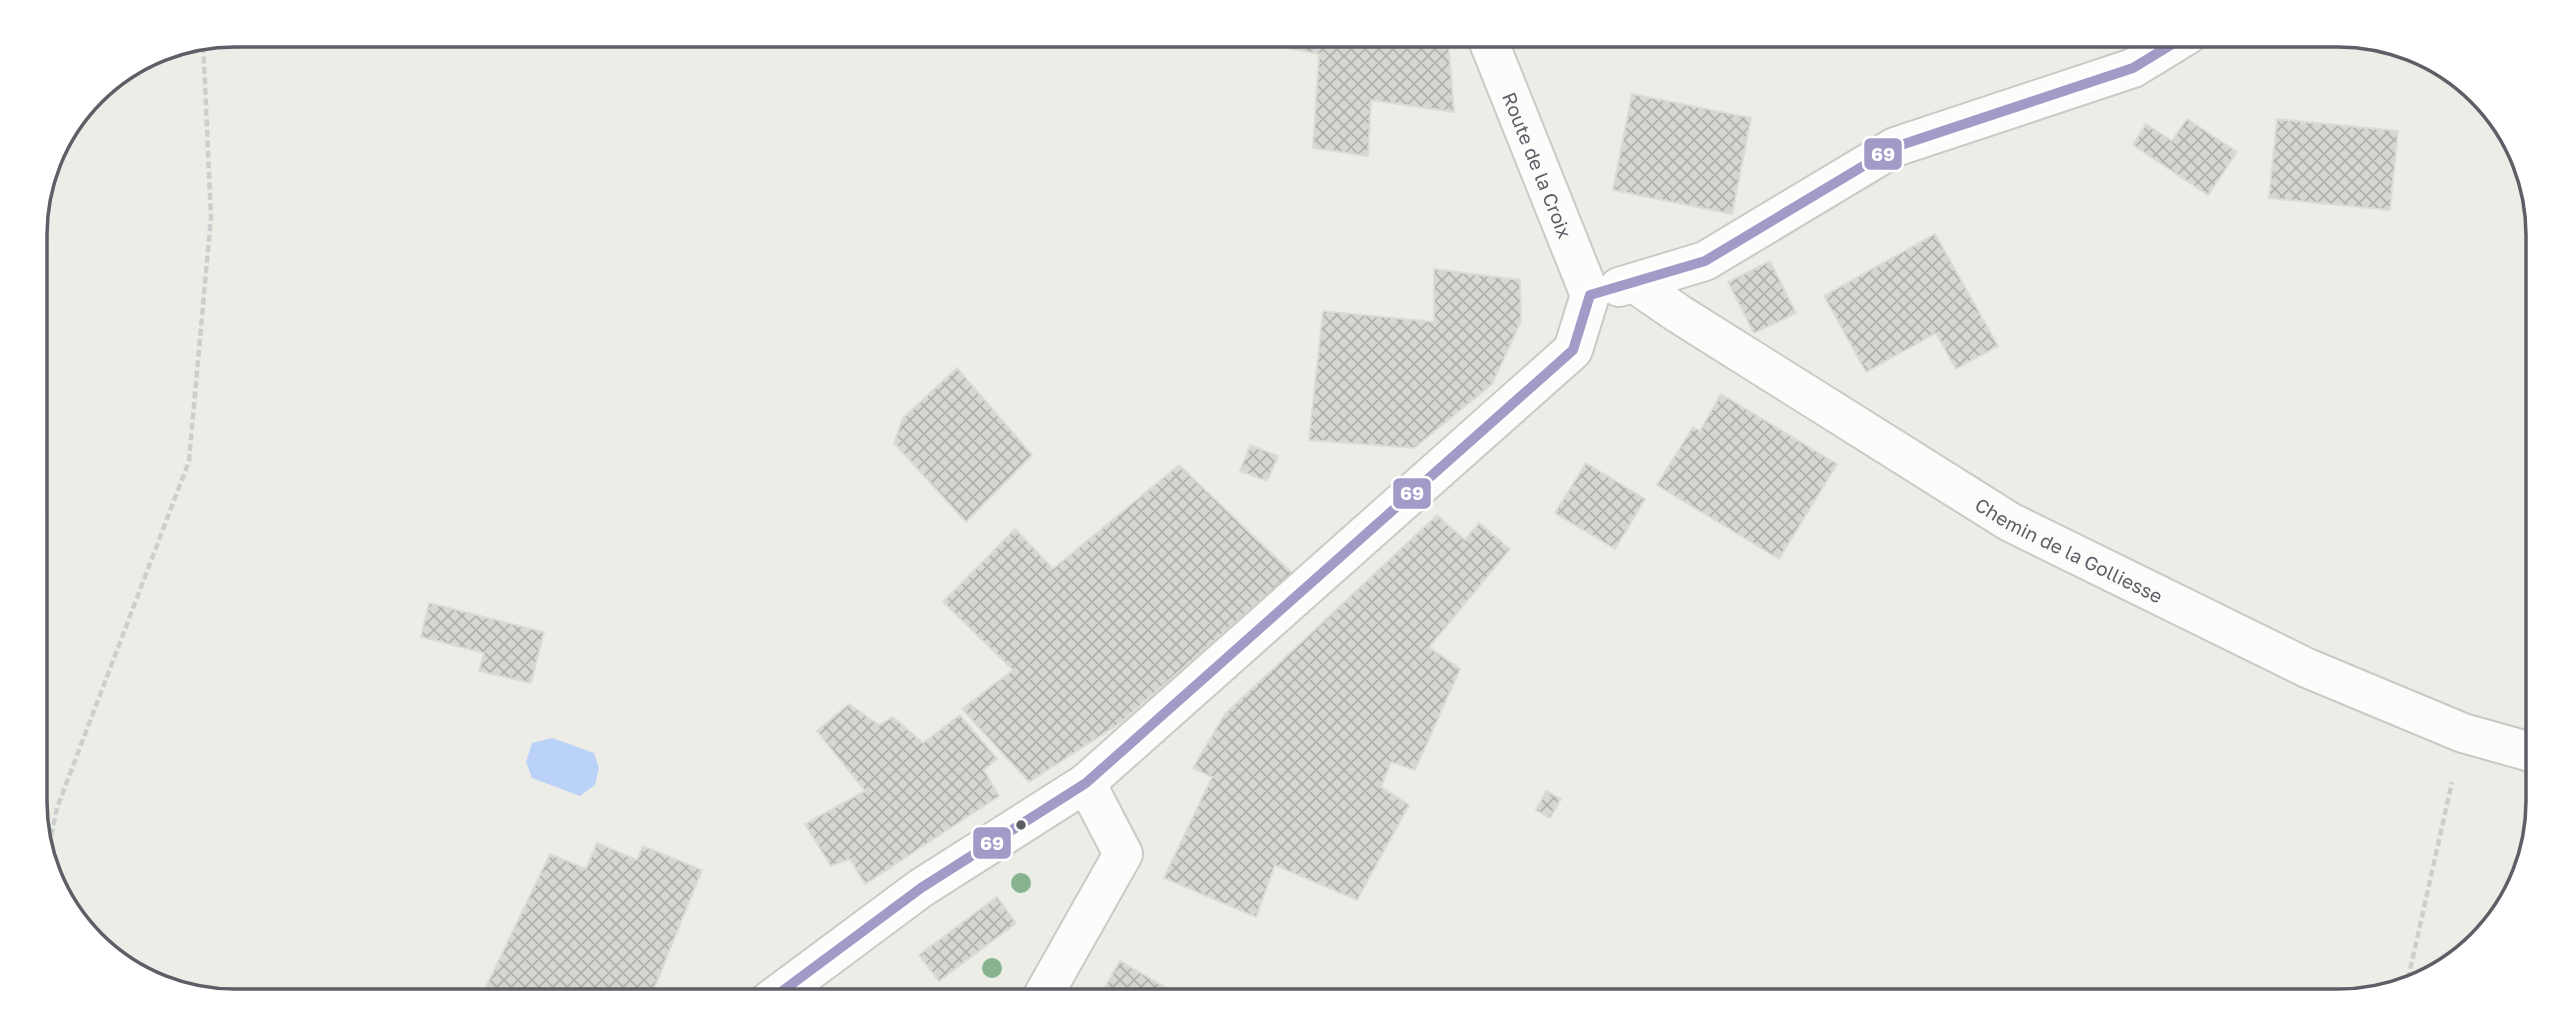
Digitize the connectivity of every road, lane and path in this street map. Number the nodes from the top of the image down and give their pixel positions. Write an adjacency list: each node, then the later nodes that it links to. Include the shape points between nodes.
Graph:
1 (1491, 47): 5 (street, Route de la Croix)
2 (2167, 47): 4 (street, via 2133,68 1895,148 1705,261)
3 (203, 50): 9 (path, via 211,217 189,461 57,808)
4 (1634, 283): 5 (street); 6 (street, Chemin de la Golliesse, via 2010,522 2307,668)
5 (1590, 295): 8 (street, via 1573,350)
6 (2463, 733): 7 (street, Chemin de la Golliesse); 10 (path)
7 (2526, 751)
8 (1086, 783): 11 (street, via 921,888); 12 (street, via 1123,854)
9 (51, 837)
10 (2409, 974)
11 (785, 989)
12 (1047, 989)

